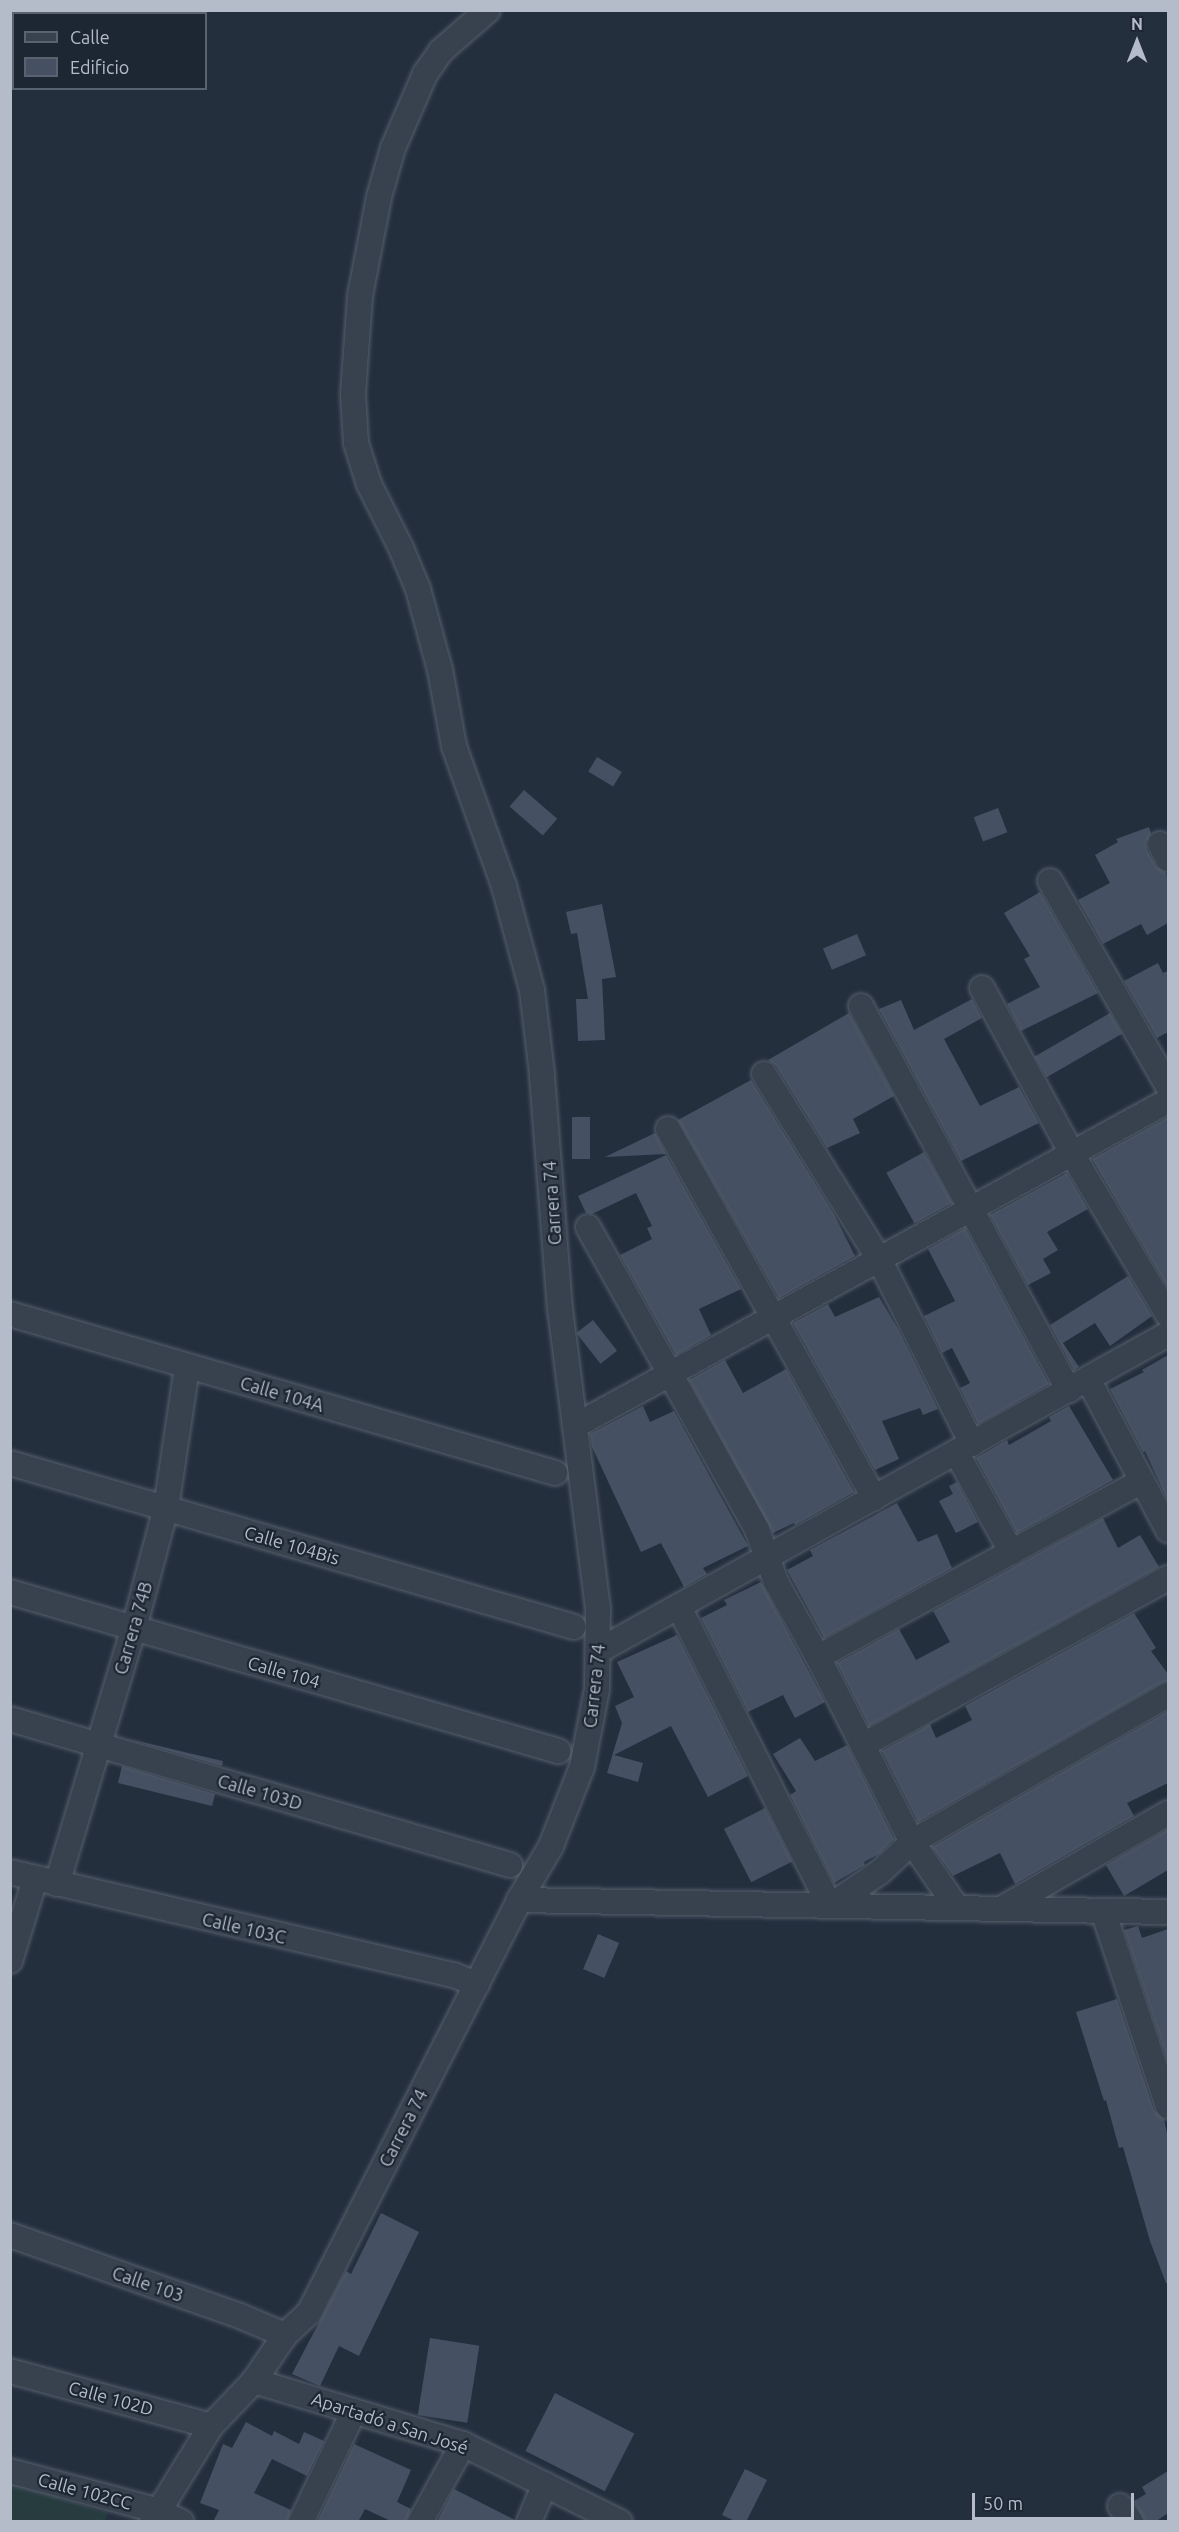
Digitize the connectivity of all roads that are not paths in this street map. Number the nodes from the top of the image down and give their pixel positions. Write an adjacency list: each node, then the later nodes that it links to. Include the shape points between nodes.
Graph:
1 (488, 10): 20 (street, Carrera 74, via 441,51 425,74 393,148 379,196 360,296 352,393 357,444 369,484 418,589 440,670 454,746 504,886 532,990 560,1310)
2 (1050, 881): 6 (street)
3 (982, 988): 9 (street)
4 (861, 1006): 10 (street)
5 (764, 1074): 12 (street)
6 (1168, 1086)
7 (1168, 1101): 9 (street)
8 (668, 1129): 15 (street)
9 (1072, 1154): 10 (street); 14 (street)
10 (970, 1209): 12 (street); 19 (street)
11 (588, 1227): 18 (street)
12 (879, 1259): 15 (street); 21 (street)
13 (10, 1314): 17 (street, Calle 104A)
14 (1168, 1315)
15 (774, 1317): 18 (street); 25 (street)
16 (1168, 1334): 19 (street)
17 (187, 1367): 23 (street, Calle 104A); 26 (street, Carrera 74B)
18 (670, 1374): 20 (street); 29 (street, via 757,1530)
19 (1078, 1384): 21 (street); 24 (street)
20 (575, 1426): 35 (street, Carrera 74)
21 (964, 1448): 25 (street); 28 (street)
22 (10, 1463): 26 (street, Calle 104Bis)
23 (555, 1473)
24 (1142, 1481): 27 (street); 28 (street)
25 (874, 1498): 29 (street)
26 (166, 1508): 33 (street, Calle 104Bis); 34 (street, Carrera 74B)
27 (1168, 1530)
28 (1012, 1553): 36 (street)
29 (768, 1557): 32 (street); 36 (street, via 776,1582)
30 (1168, 1578): 40 (street)
31 (10, 1592): 34 (street, Calle 104)
32 (679, 1607): 35 (street); 48 (street)
33 (574, 1627)
34 (134, 1628): 39 (street, Carrera 74B); 41 (street, Calle 104)
35 (600, 1650): 47 (street, Carrera 74, via 594,1713 582,1767 552,1846)
36 (818, 1657): 40 (street)
37 (1168, 1695): 43 (street)
38 (10, 1719): 39 (street, Calle 103D)
39 (97, 1745): 44 (street, Calle 103D); 46 (street, Carrera 74B)
40 (863, 1745): 43 (street)
41 (558, 1751)
42 (1168, 1814): 50 (street)
43 (912, 1842): 48 (street, via 880,1872); 49 (street)
44 (510, 1865)
45 (10, 1872): 46 (street, Calle 103C)
46 (46, 1881): 53 (street); 54 (street, Calle 103C, via 454,1975)
47 (519, 1900): 48 (street); 54 (street, Carrera 74)
48 (830, 1906): 49 (street)
49 (957, 1908): 50 (street)
50 (1001, 1909): 51 (street)
51 (1103, 1911): 52 (street); 55 (street)
52 (1168, 1912)
53 (10, 1961)
54 (477, 1985): 57 (street, Carrera 74, via 309,2313)
55 (1168, 2106)
56 (10, 2235): 57 (street, Calle 103)
57 (285, 2335): 59 (street, Carrera 74)
58 (10, 2371): 61 (street, Calle 102D)
59 (254, 2381): 60 (street, Apartadó a San José); 61 (street, Carrera 74)
60 (354, 2411): 62 (street, Apartadó a San José); 68 (street)
61 (211, 2426): 65 (street, Carrera 74)
62 (463, 2444): 64 (street, Apartadó a San José); 69 (street)
63 (10, 2471): 65 (street, Calle 102CC)
64 (545, 2484): 66 (street, Apartadó a San José); 70 (street)
65 (155, 2516): 67 (street, Calle 102CC)
66 (615, 2520)
67 (182, 2522)
68 (301, 2522)
69 (420, 2522)
70 (529, 2522)

